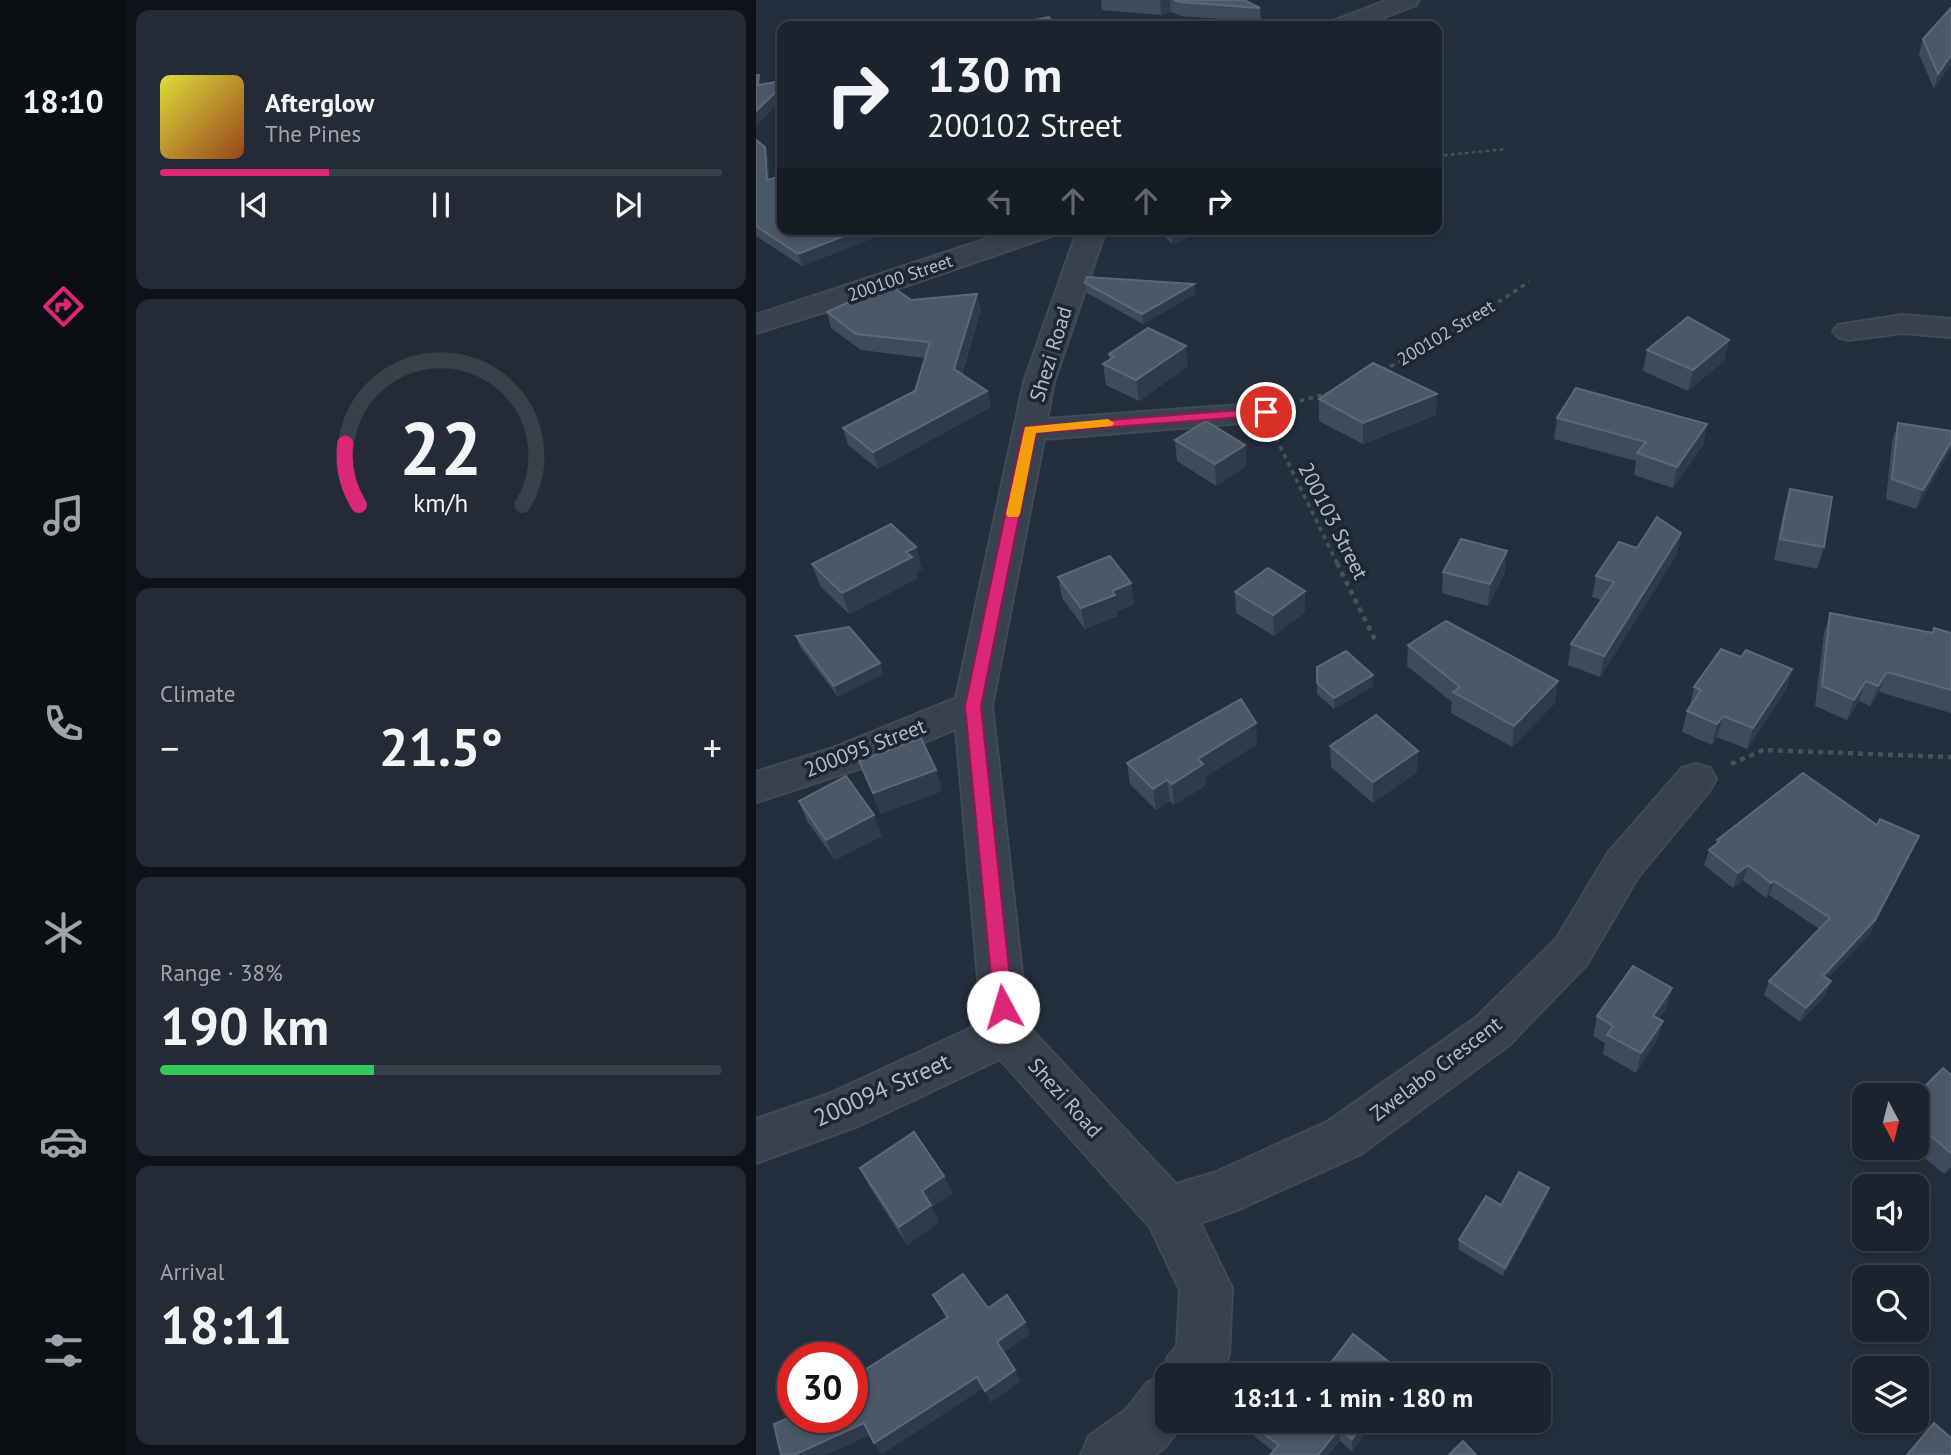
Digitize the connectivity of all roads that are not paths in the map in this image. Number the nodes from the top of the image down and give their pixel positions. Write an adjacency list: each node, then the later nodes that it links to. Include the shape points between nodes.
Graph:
1 (1408, 0): 2 (street)
2 (1354, 21)
3 (1026, 235): 5 (street, 200100 Street)
4 (1090, 235): 9 (street, Shezi Road, via 1039,382)
5 (756, 324)
6 (1951, 328): 7 (street, via 1902,324)
7 (1848, 331)
8 (1266, 412): 9 (street)
9 (1030, 430): 10 (street, Shezi Road)
10 (973, 706): 12 (street, 200095 Street, via 847,758); 13 (street, Shezi Road)
11 (1696, 779): 15 (street, Zwelabo Crescent, via 1623,864 1572,951 1493,1031 1345,1138 1220,1194)
12 (756, 787)
13 (1006, 1034): 14 (street, 200094 Street, via 841,1111); 15 (street, Shezi Road)
14 (756, 1141)
15 (1167, 1210): 16 (street, via 1206,1288 1203,1355)
16 (1197, 1363)
17 (1155, 1416): 18 (street)
18 (1108, 1455)

